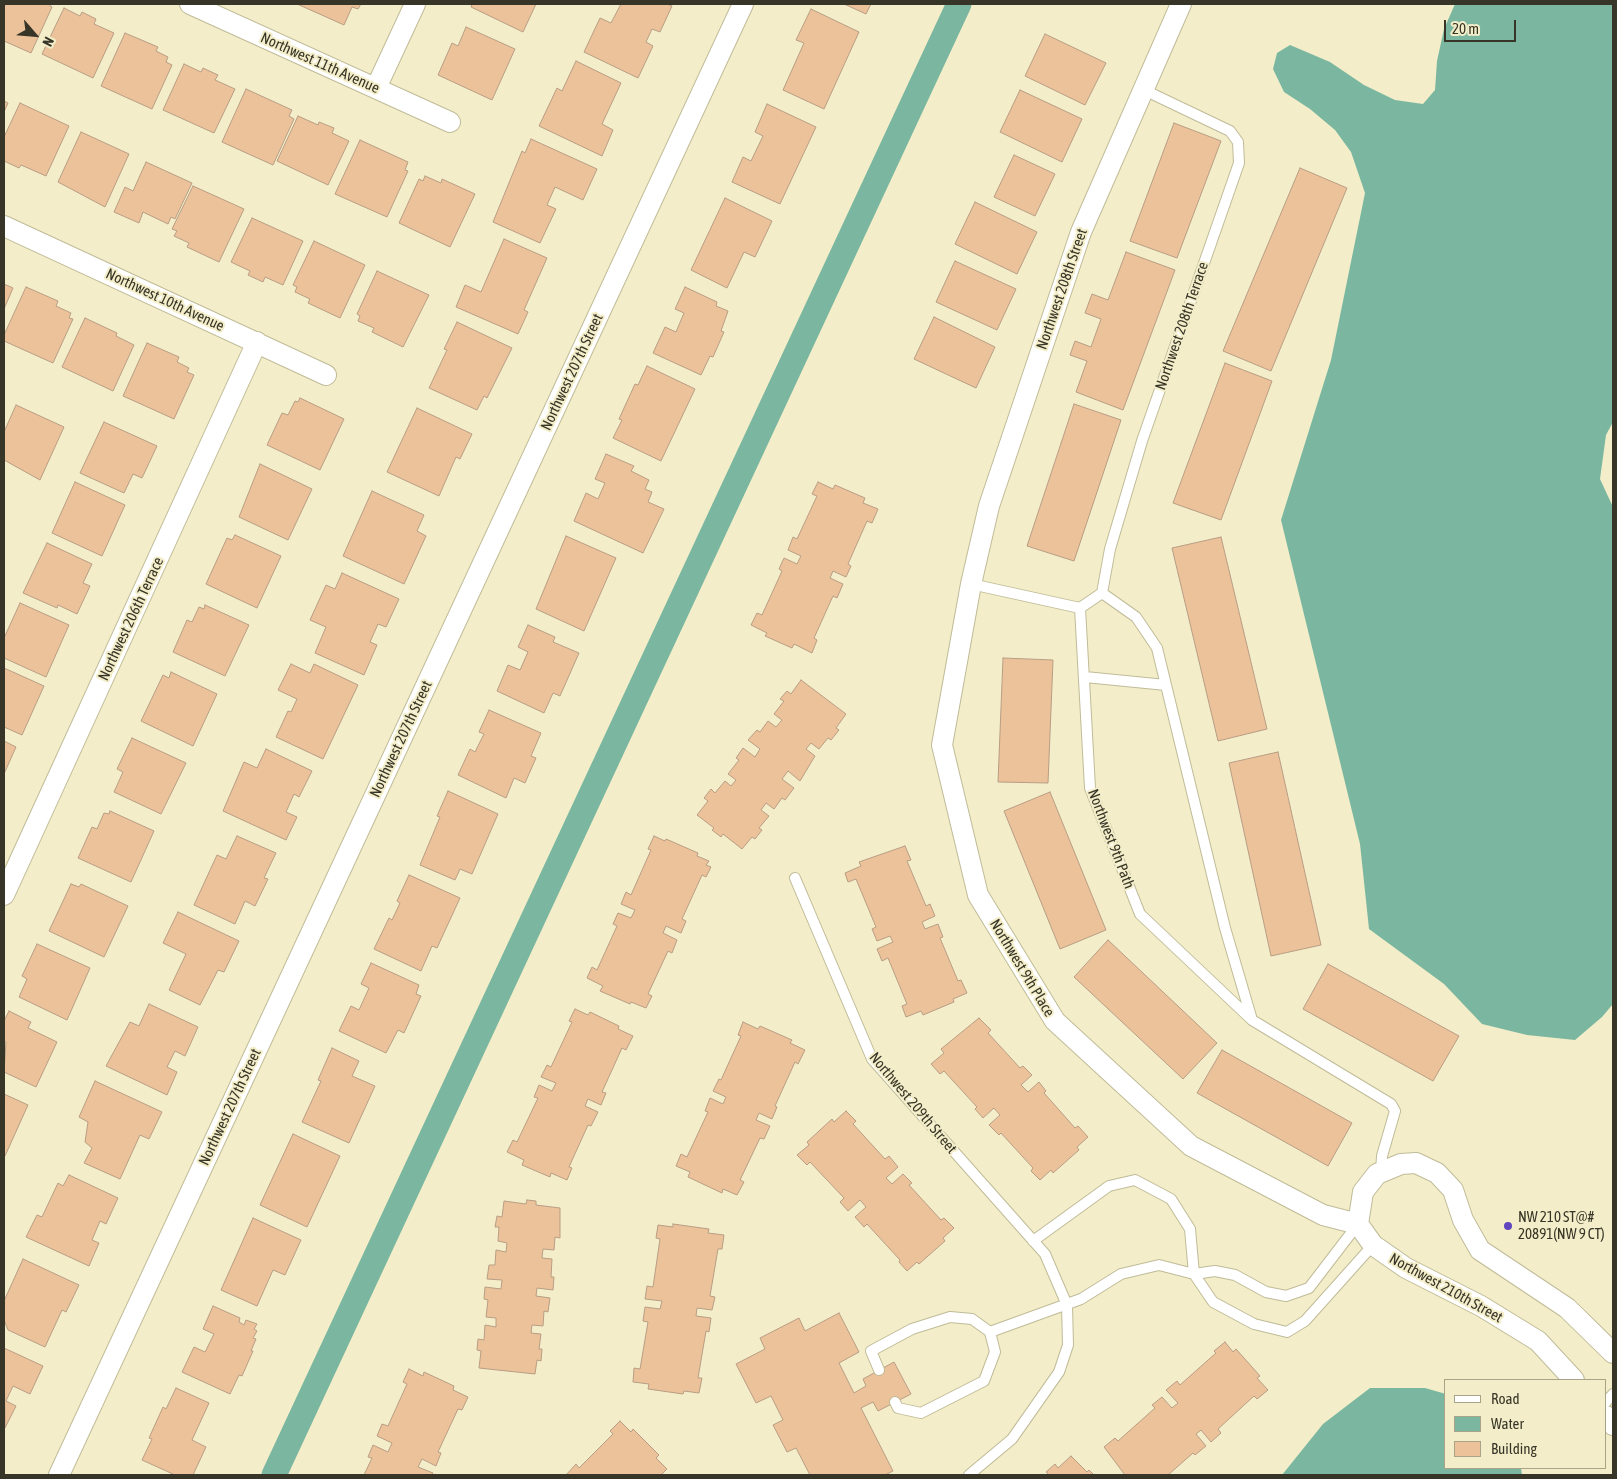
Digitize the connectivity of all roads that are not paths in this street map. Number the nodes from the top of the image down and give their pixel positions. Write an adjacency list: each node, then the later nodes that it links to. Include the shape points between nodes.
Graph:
1 (190, 4): 5 (street, Northwest 11th Avenue)
2 (415, 4): 5 (street)
3 (743, 4): 30 (street, Northwest 207th Street)
4 (1181, 4): 6 (street, Northwest 208th Street)
5 (376, 88): 7 (street, Northwest 11th Avenue)
6 (1142, 89): 11 (street, Northwest 208th Street, via 1078,241 989,506); 12 (lane, Northwest 208th Terrace, via 1230,131 1238,142 1239,163 1142,441 1110,549)
7 (450, 122)
8 (4, 226): 9 (street, Northwest 10th Avenue)
9 (257, 342): 10 (street, Northwest 10th Avenue); 17 (street, Northwest 206th Terrace)
10 (326, 375)
11 (971, 584): 13 (lane); 20 (street, Northwest 9th Place, via 942,745 978,895 1055,1021 1191,1146 1323,1215)
12 (1102, 593): 13 (lane); 15 (lane, via 1136,617 1157,648)
13 (1080, 608): 14 (lane, Northwest 9th Path)
14 (1085, 677): 15 (lane); 18 (lane, Northwest 9th Path, via 1090,788 1140,914)
15 (1166, 685): 18 (lane)
16 (795, 878): 21 (lane, Northwest 209th Street, via 872,1059)
17 (4, 895)
18 (1252, 1020): 19 (lane, Northwest 9th Path, via 1391,1104 1395,1111 1382,1156)
19 (1381, 1172): 20 (street, via 1363,1192); 26 (street, via 1401,1164 1416,1163 1437,1173 1453,1190 1462,1220 1480,1250 1567,1308)
20 (1358, 1224): 22 (street, Northwest 210th Street); 23 (lane, via 1309,1288 1286,1296 1266,1292 1235,1275 1215,1271)
21 (1033, 1241): 23 (lane, via 1109,1186 1135,1180 1171,1198 1190,1229); 24 (lane, Northwest 209th Street, via 1045,1254)
22 (1373, 1245): 23 (lane, via 1305,1322 1287,1332 1254,1324 1214,1302); 28 (street, Northwest 210th Street, via 1406,1268 1481,1306 1538,1341)
23 (1194, 1274): 24 (lane, via 1159,1265 1121,1274 1081,1300)
24 (1067, 1305): 25 (lane); 31 (lane, Northwest 209th Street, via 1068,1345 1059,1372 1012,1439)
25 (990, 1332): 27 (lane, via 972,1319 950,1317 912,1329 871,1351); 29 (lane, via 995,1352 984,1381 921,1413 898,1408)
26 (1613, 1353)
27 (879, 1370)
28 (1573, 1379)
29 (895, 1402)
30 (59, 1475)
31 (969, 1475)

